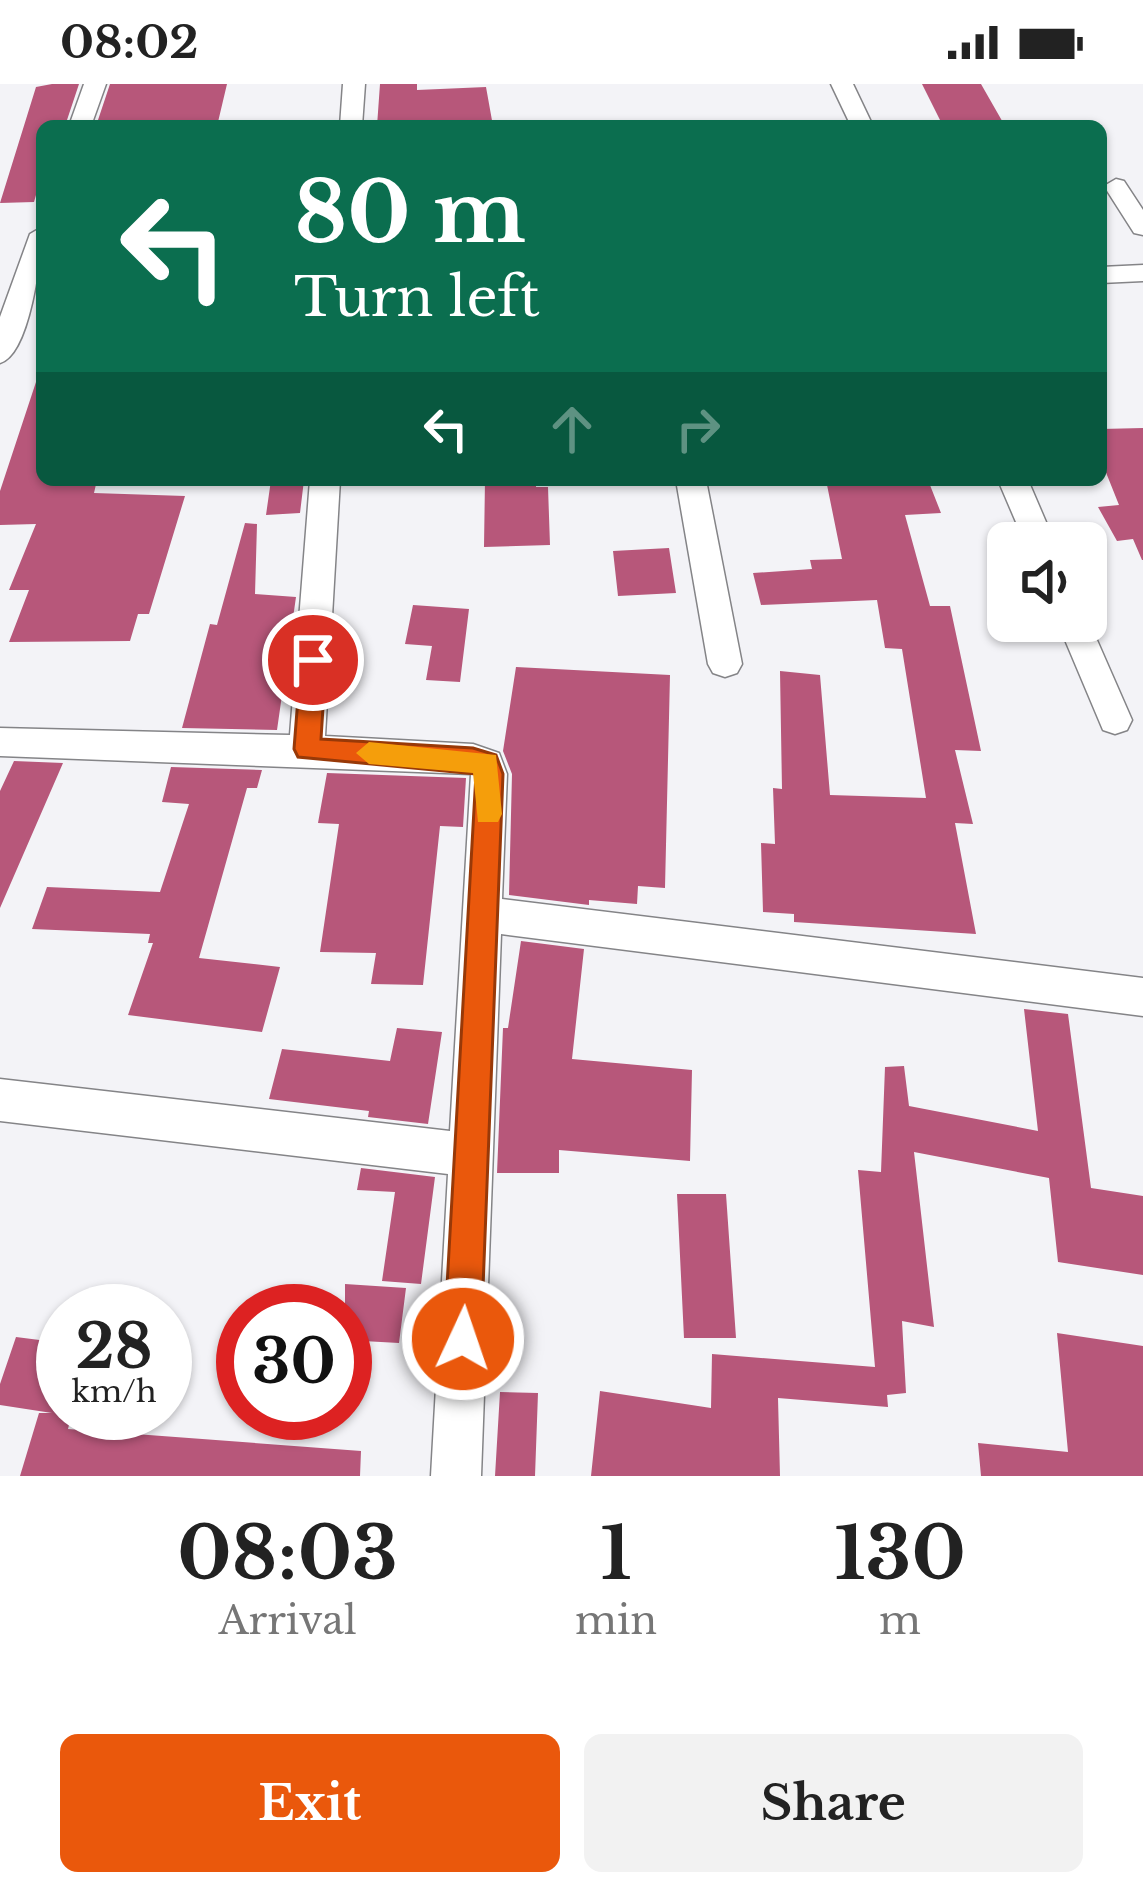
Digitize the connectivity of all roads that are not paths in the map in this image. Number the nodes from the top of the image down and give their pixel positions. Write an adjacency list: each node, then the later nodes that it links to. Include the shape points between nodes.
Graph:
1 (95, 84): 4 (street)
2 (354, 84): 5 (street)
3 (842, 84): 6 (street)
4 (82, 120)
5 (351, 120)
6 (859, 120)
7 (1116, 186): 8 (street)
8 (1143, 228)
9 (36, 249): 13 (street)
10 (1143, 273): 11 (street)
11 (1107, 275)
12 (36, 322): 13 (street)
13 (5, 324): 14 (street)
14 (0, 355)
15 (325, 486): 23 (street)
16 (692, 486): 20 (street)
17 (1016, 486): 18 (street)
18 (1031, 522)
19 (1082, 642): 21 (street)
20 (725, 664)
21 (1115, 720)
22 (0, 742): 23 (street)
23 (308, 749): 24 (street, via 486,763)
24 (485, 914): 25 (street); 27 (street)
25 (1143, 997)
26 (0, 1100): 27 (street)
27 (471, 1155): 28 (street)
28 (456, 1476)

